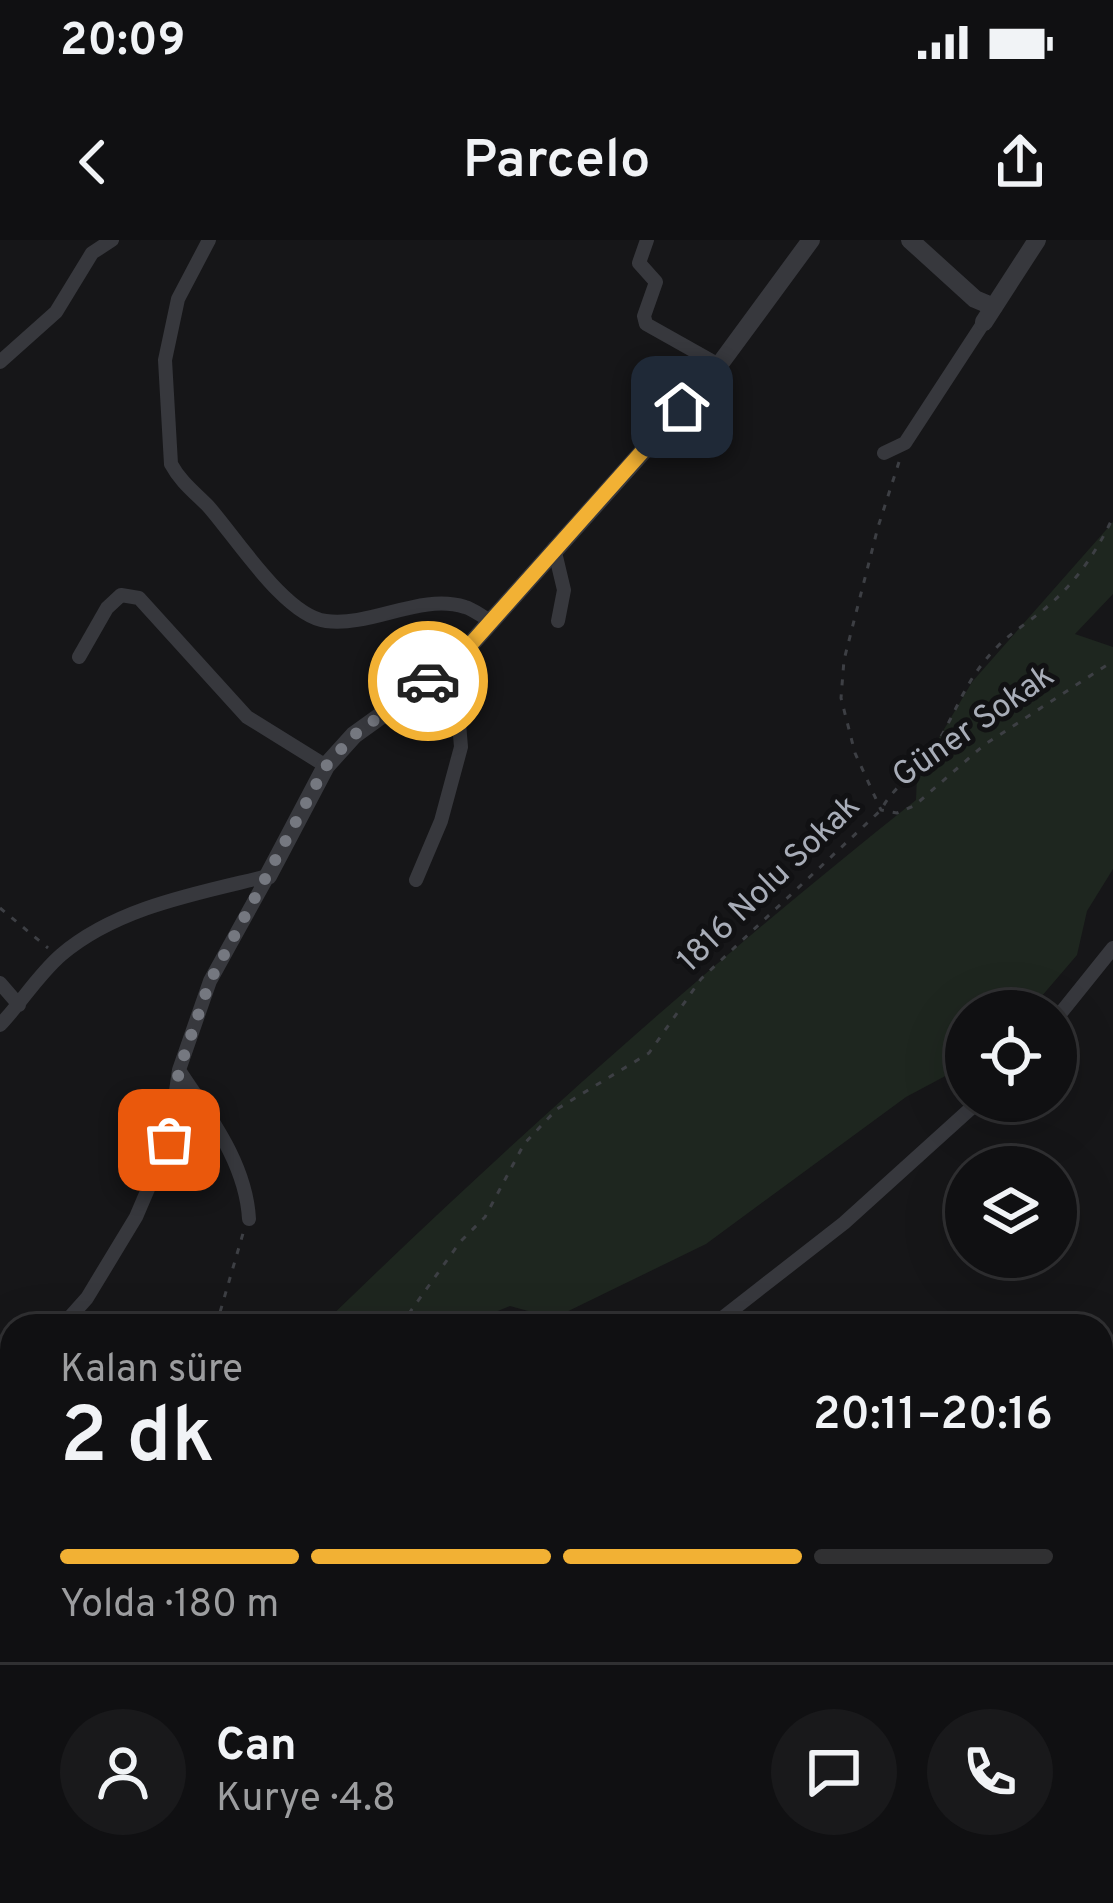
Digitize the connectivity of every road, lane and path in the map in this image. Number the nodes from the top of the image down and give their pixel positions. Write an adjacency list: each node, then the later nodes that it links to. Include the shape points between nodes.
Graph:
1 (112, 240): 8 (street, via 92,253 56,312)
2 (208, 240): 14 (street, via 178,299 165,360 177,476 305,614 326,622 437,603)
3 (647, 240): 9 (street, via 639,263 656,282 646,324)
4 (811, 240): 9 (street)
5 (910, 240): 7 (street)
6 (1037, 240): 7 (street)
7 (989, 315): 10 (street)
8 (0, 362)
9 (718, 365): 13 (street)
10 (905, 443): 11 (street); 20 (path, Güner Sokak, via 855,616 841,698 854,753)
11 (884, 453)
12 (1113, 517): 20 (path, 1816 Nolu Sokak, via 1053,602 980,664 929,756 892,788)
13 (554, 548): 14 (street); 15 (street, via 564,590)
14 (489, 620): 18 (street)
15 (558, 621)
16 (79, 657): 19 (street, via 107,608 121,595 140,598 247,717)
17 (1113, 661): 20 (path, Güner Sokak, via 984,745 914,806)
18 (454, 663): 19 (street, via 354,735); 22 (street, via 461,747)
19 (326, 766): 21 (street)
20 (881, 810): 35 (path, 1816 Nolu Sokak, via 701,979 650,1053 557,1109 524,1144 484,1217)
21 (268, 876): 25 (street, via 94,930); 30 (street, via 210,981)
22 (416, 880)
23 (0, 908): 25 (path)
24 (1113, 948): 27 (street)
25 (58, 957): 28 (street)
26 (0, 982): 28 (street)
27 (1077, 993)
28 (19, 1005): 29 (street)
29 (0, 1025)
30 (179, 1070): 32 (street, via 226,1144); 33 (street, via 169,1140 136,1217)
31 (957, 1122): 36 (street)
32 (249, 1219): 34 (path)
33 (73, 1314)
34 (220, 1314)
35 (409, 1314)
36 (727, 1314)

